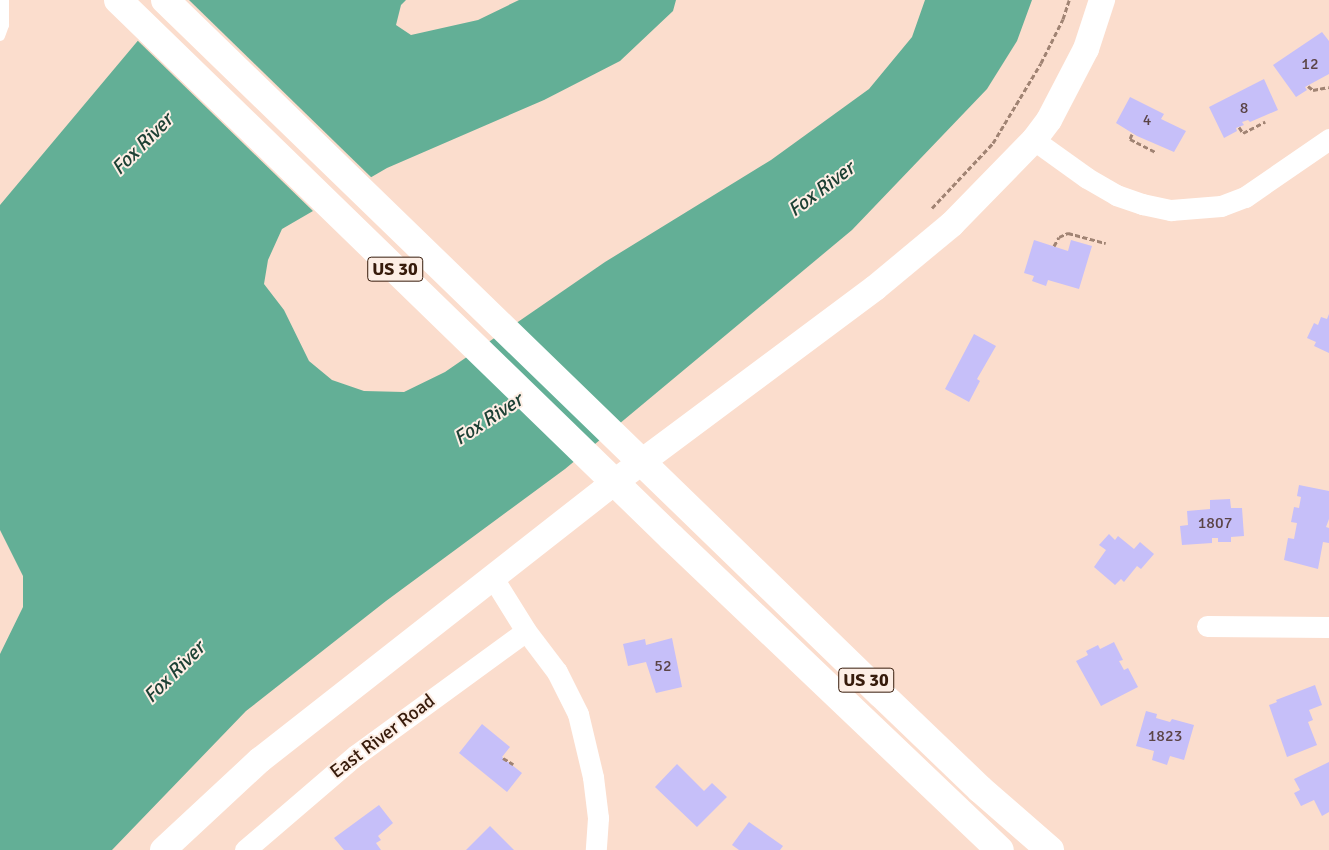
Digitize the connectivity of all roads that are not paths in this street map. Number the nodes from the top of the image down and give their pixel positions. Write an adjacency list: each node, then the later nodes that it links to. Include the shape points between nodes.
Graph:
1 (4, 0): 5 (lane, via 4,26)
2 (118, 0): 15 (main road, US 30, via 671,537)
3 (165, 0): 16 (main road, US 30, via 980,789)
4 (1102, 0): 7 (street, via 1083,56 1054,111)
5 (0, 36)
6 (1329, 139): 7 (street, via 1245,197 1222,206 1171,210 1116,195)
7 (1034, 140): 8 (street, via 952,224 875,288 604,490)
8 (493, 578): 11 (street); 13 (street, via 260,760)
9 (1207, 626): 10 (street)
10 (1329, 627)
11 (526, 631): 12 (street, via 557,672 578,714 593,777); 14 (street, East River Road, via 356,754)
12 (598, 849)
13 (162, 850)
14 (245, 850)
15 (1000, 850)
16 (1050, 850)

